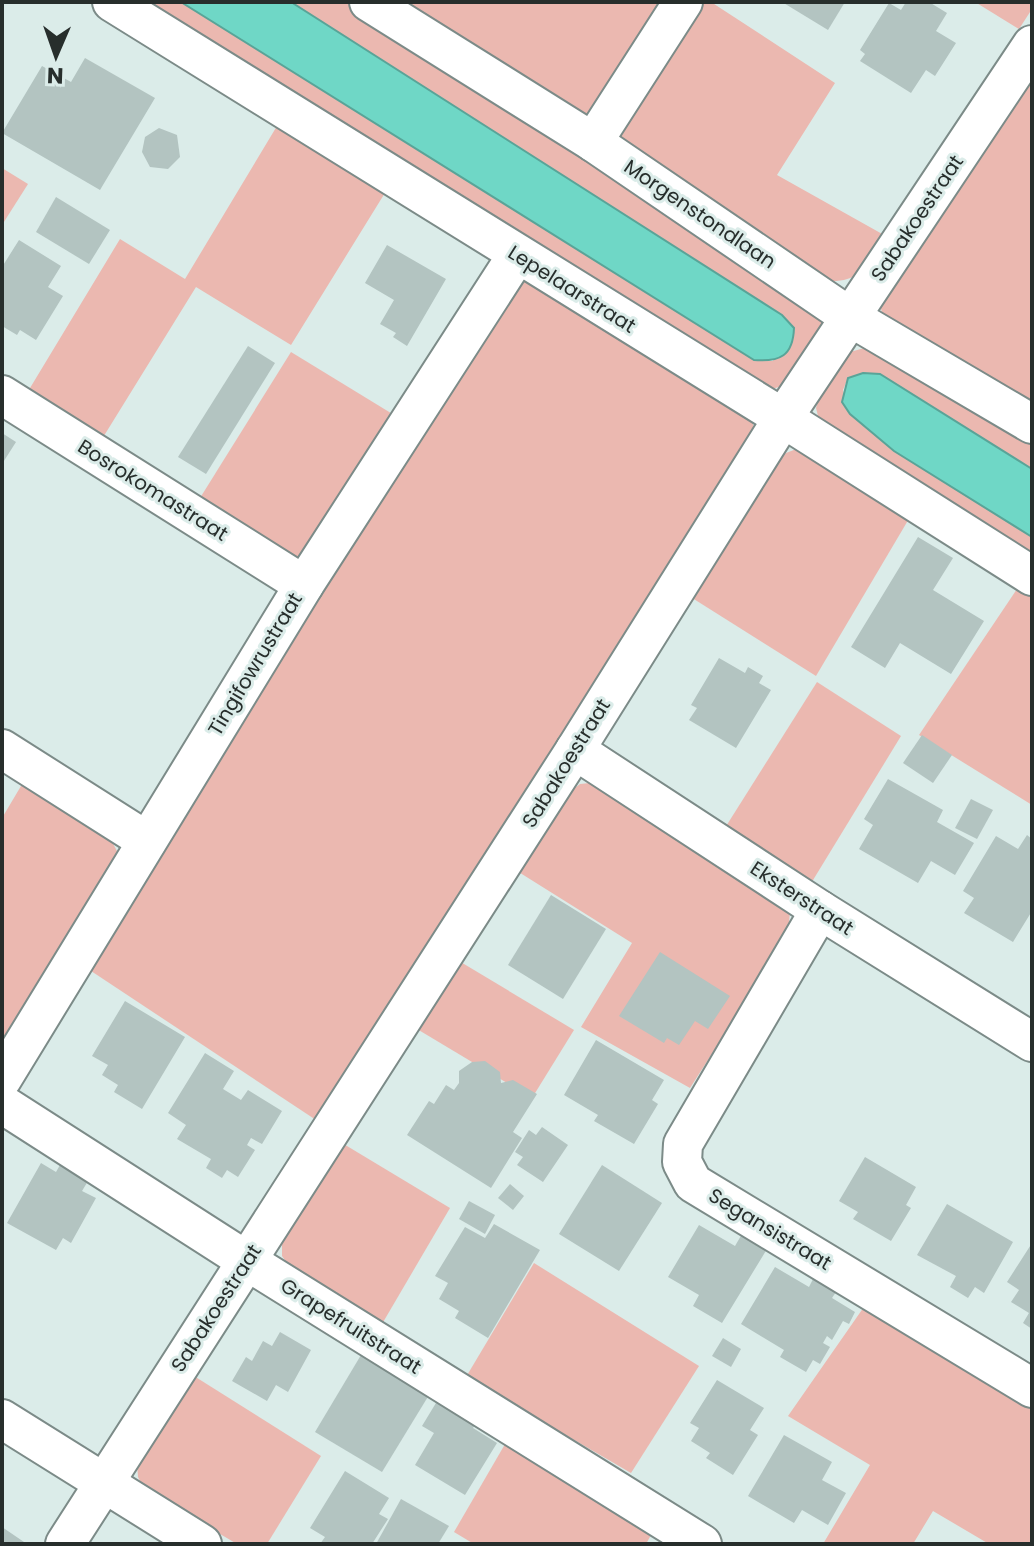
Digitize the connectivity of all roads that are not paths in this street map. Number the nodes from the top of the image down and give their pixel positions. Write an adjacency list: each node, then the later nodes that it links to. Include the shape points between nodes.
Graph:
1 (112, 2): 6 (street, Lepelaarstraat)
2 (369, 2): 5 (street, Morgenstondlaan)
3 (683, 2): 5 (street)
4 (1032, 45): 7 (street, Sabakoestraat)
5 (593, 142): 7 (street, Morgenstondlaan)
6 (517, 255): 9 (street, Lepelaarstraat); 12 (street, Tingifowrustraat)
7 (850, 317): 9 (street, Sabakoestraat); 10 (street, Morgenstondlaan)
8 (2, 395): 12 (street, Bosrokomastraat)
9 (783, 418): 11 (street, Lepelaarstraat); 14 (street, Sabakoestraat)
10 (1032, 424)
11 (1032, 576)
12 (304, 585): 15 (street, Tingifowrustraat)
13 (2, 749): 15 (street)
14 (575, 750): 16 (street, Eksterstraat); 20 (street, Sabakoestraat)
15 (147, 841): 18 (street, Tingifowrustraat)
16 (820, 910): 17 (street, Eksterstraat); 21 (street, Segansistraat, via 683,1144 682,1162 693,1183)
17 (1032, 1042)
18 (2, 1079)
19 (2, 1104): 20 (street, Grapefruitstraat)
20 (247, 1261): 23 (street, Sabakoestraat); 26 (street, Grapefruitstraat)
21 (1032, 1388)
22 (2, 1419): 23 (street)
23 (104, 1483): 24 (street, Sabakoestraat); 25 (street)
24 (65, 1544)
25 (202, 1544)
26 (702, 1544)

